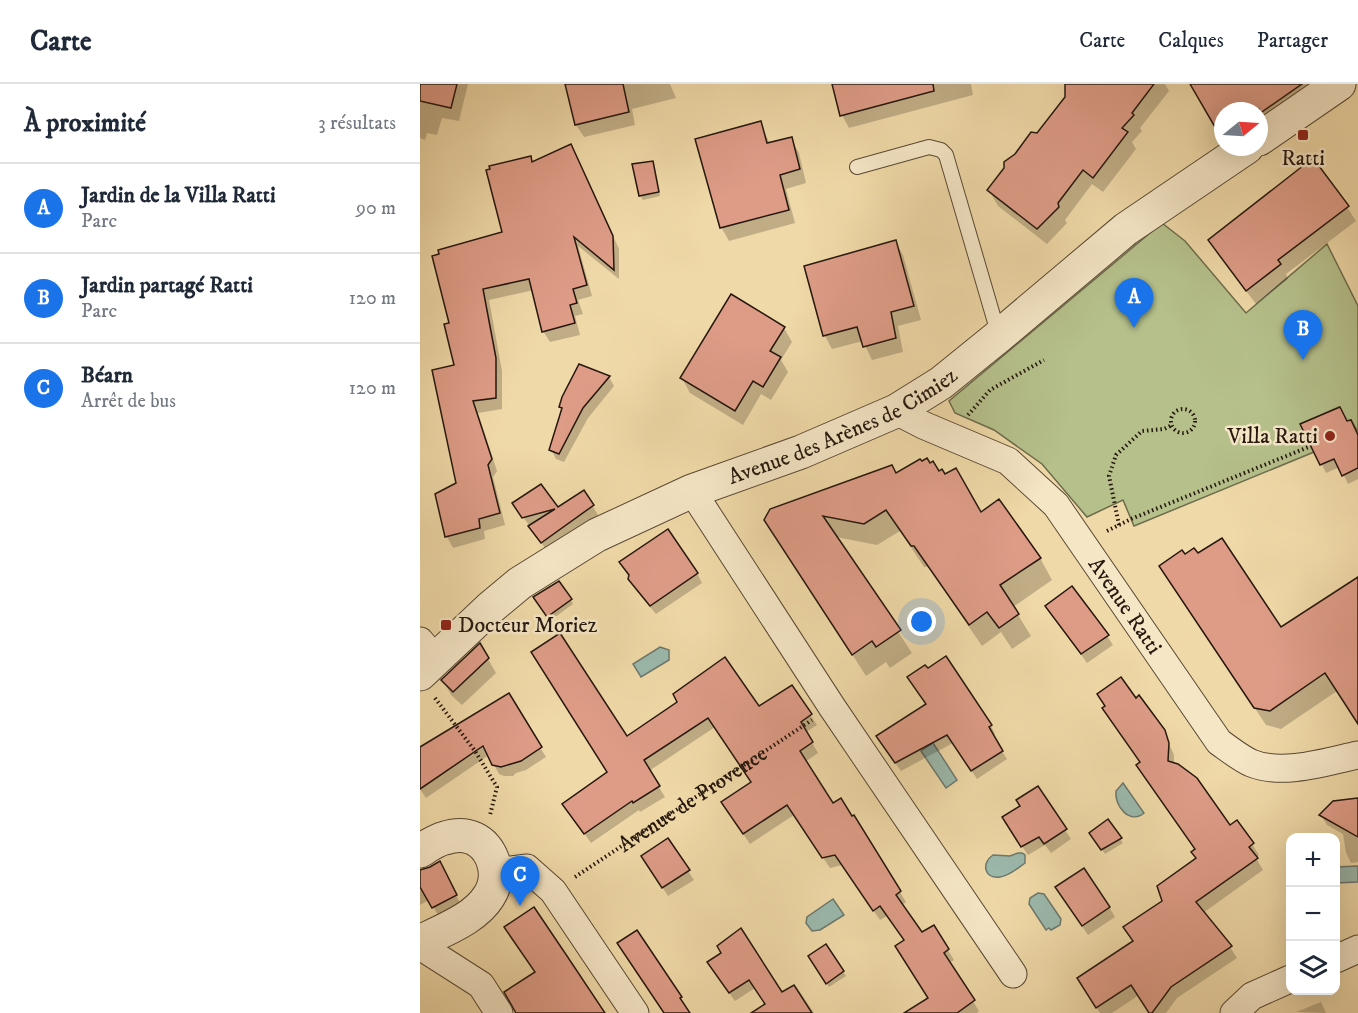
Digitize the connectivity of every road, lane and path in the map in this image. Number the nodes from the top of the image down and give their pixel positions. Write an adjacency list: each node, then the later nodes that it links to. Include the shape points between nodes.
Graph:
1 (1339, 84): 2 (street)
2 (1268, 133)
3 (1234, 156): 5 (street, Avenue des Arènes de Cimiez, via 1126,229)
4 (857, 167): 5 (lane, via 929,147 946,155)
5 (999, 336): 7 (street, Avenue des Arènes de Cimiez, via 941,383)
6 (1044, 360): 9 (path, via 990,390)
7 (896, 411): 9 (street, Avenue Ratti); 11 (street, Avenue des Arènes de Cimiez, via 801,452)
8 (1172, 425): 8 (path, via 1176,431 1188,432 1194,427 1193,416 1184,409 1177,411); 13 (path, via 1142,431 1116,455 1109,476)
9 (951, 437): 16 (street, Avenue Ratti, via 1008,461 1056,505 1219,742 1252,763 1283,768)
10 (1311, 446): 12 (path)
11 (692, 491): 14 (street, Avenue des Arènes de Cimiez, via 628,519 550,563 490,608); 15 (street)
12 (1131, 519)
13 (1119, 525)
14 (427, 668): 17 (path, via 497,787 490,816)
15 (832, 707): 20 (path, Avenue de Provence); 24 (street)
16 (1358, 755)
17 (476, 838): 18 (street, via 444,838); 19 (street, via 485,845)
18 (420, 851)
19 (496, 872): 20 (street, via 527,868); 21 (street, via 489,896 482,904)
20 (553, 891): 27 (street)
21 (420, 944): 26 (street, via 481,985)
22 (1358, 949): 23 (street)
23 (1340, 957)
24 (1012, 974)
25 (1286, 981): 28 (street, via 1252,996)
26 (499, 1013)
27 (635, 1013)
28 (1234, 1013)

